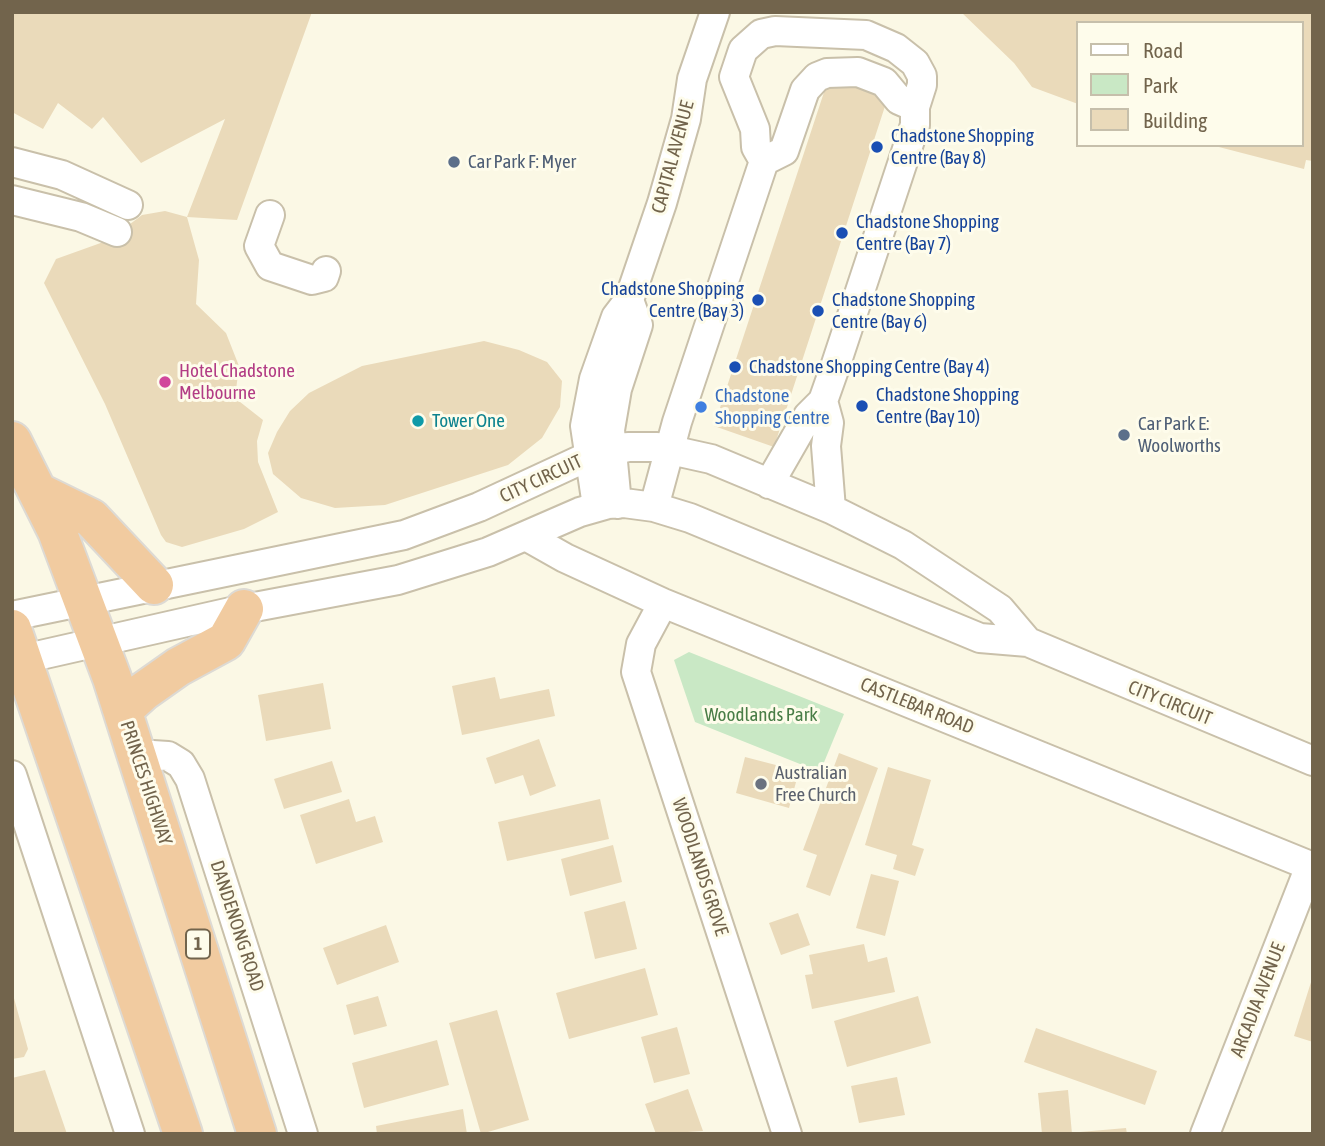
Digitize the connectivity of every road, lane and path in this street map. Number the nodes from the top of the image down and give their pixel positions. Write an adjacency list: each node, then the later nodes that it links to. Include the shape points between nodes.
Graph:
1 (715, 12): 15 (street, CAPITAL AVENUE, via 685,76 673,168 629,300 615,317 594,379 585,426)
2 (814, 33): 3 (street); 4 (street, via 866,35 911,58 922,76); 6 (street, via 761,34 738,58 736,87)
3 (827, 73): 4 (street, via 870,75 884,82 899,100); 6 (street, via 805,90 784,150)
4 (915, 107): 12 (street, via 915,125)
5 (12, 162): 8 (street, via 62,175)
6 (764, 162): 14 (street)
7 (12, 200): 10 (street, via 81,217)
8 (128, 205)
9 (270, 215): 11 (street, via 259,246 270,266 312,281 324,277)
10 (117, 232)
11 (326, 271)
12 (823, 401): 16 (street, via 808,416); 20 (street, via 829,423 826,446)
13 (12, 441): 17 (highway, PRINCES HIGHWAY / 1)
14 (670, 448): 15 (street, CITY CIRCUIT); 16 (street, CITY CIRCUIT, via 711,459); 19 (street)
15 (600, 453): 18 (street, CAPITAL AVENUE); 22 (street, CITY CIRCUIT, via 404,535)
16 (769, 484): 20 (street, CITY CIRCUIT)
17 (40, 493): 22 (highway, via 91,518); 23 (highway, PRINCES HIGHWAY / 1)
18 (607, 505): 19 (street, CITY CIRCUIT); 21 (street, CITY CIRCUIT)
19 (654, 507): 28 (street, CITY CIRCUIT, via 980,638)
20 (831, 509): 28 (street, CITY CIRCUIT, via 903,545 969,587 1000,609)
21 (526, 536): 24 (street, CASTLEBAR ROAD); 25 (street, CITY CIRCUIT, via 398,580)
22 (154, 584): 23 (street, CITY CIRCUIT)
23 (83, 599): 26 (street, CITY CIRCUIT); 27 (highway, PRINCES HIGHWAY / 1)
24 (663, 603): 34 (street, CASTLEBAR ROAD); 39 (street, WOODLANDS GROVE, via 641,644 636,672)
25 (244, 610): 27 (street, CITY CIRCUIT); 30 (highway, via 226,641 178,667)
26 (12, 616)
27 (99, 642): 29 (street, CITY CIRCUIT); 30 (highway, PRINCES HIGHWAY / 1)
28 (1028, 642): 32 (street, CITY CIRCUIT)
29 (18, 644): 36 (highway)
30 (123, 710): 31 (highway, PRINCES HIGHWAY / 1)
31 (137, 754): 37 (highway, PRINCES HIGHWAY / 1); 38 (street, DANDENONG ROAD, via 168,756 181,764 190,779)
32 (1313, 761)
33 (12, 775): 35 (street)
34 (1311, 867): 40 (street, ARCADIA AVENUE)
35 (130, 1134)
36 (183, 1134)
37 (257, 1134)
38 (303, 1134)
39 (787, 1134)
40 (1205, 1134)

